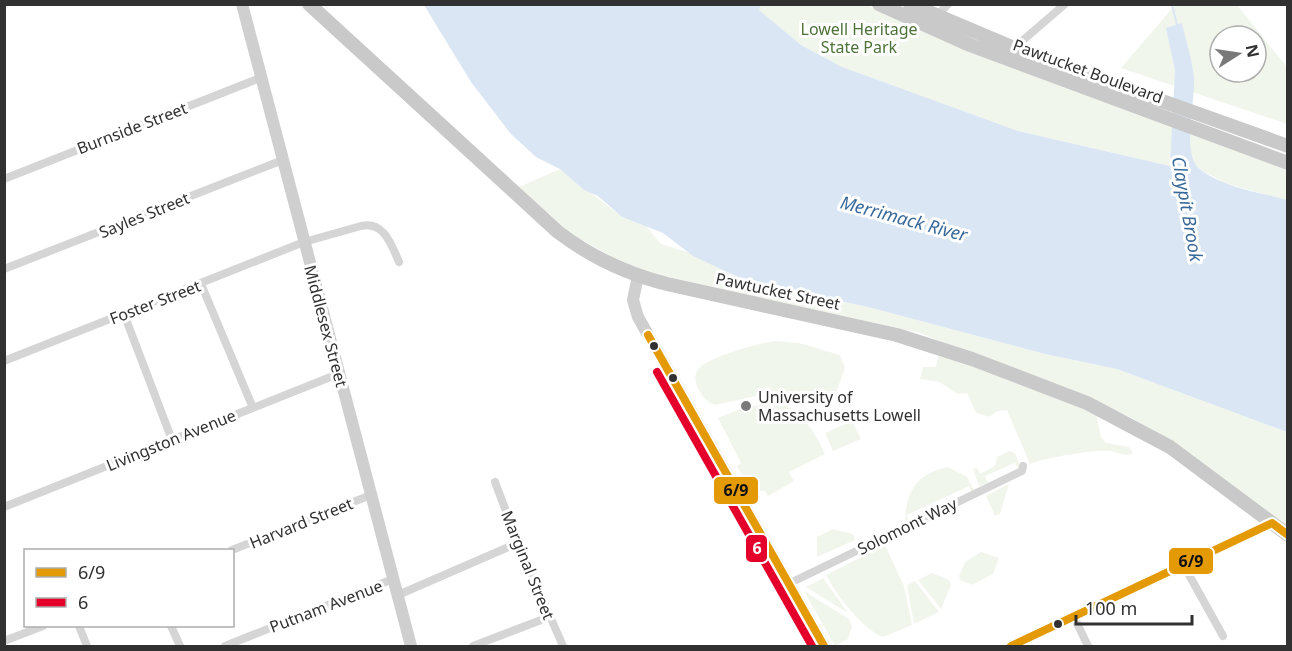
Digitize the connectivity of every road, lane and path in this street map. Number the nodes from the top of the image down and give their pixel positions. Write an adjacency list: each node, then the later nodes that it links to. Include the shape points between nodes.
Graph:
1 (242, 4): 9 (main road, Middlesex Street)
2 (309, 4): 17 (main road, Pawtucket Street, via 558,232 602,260)
3 (879, 4): 12 (main road, Pawtucket Boulevard, via 970,45)
4 (910, 4): 7 (main road, Pawtucket Boulevard)
5 (948, 4): 7 (street)
6 (1065, 4): 8 (street)
7 (937, 16): 8 (main road, Pawtucket Boulevard)
8 (1014, 48): 10 (main road, Pawtucket Boulevard)
9 (260, 78): 11 (main road, Middlesex Street); 13 (street, Burnside Street)
10 (1287, 146)
11 (283, 160): 14 (main road, Middlesex Street); 16 (street, Sayles Street)
12 (1287, 163)
13 (4, 179)
14 (304, 242): 15 (street, via 376,225); 18 (street, Foster Street); 21 (main road, Middlesex Street)
15 (399, 262)
16 (4, 269)
17 (638, 276): 28 (main road, Pawtucket Street, via 897,335 1023,378 1149,434); 34 (main road, via 633,300 638,317)
18 (201, 284): 19 (street, Foster Street); 22 (street)
19 (124, 314): 20 (street, Foster Street); 23 (street)
20 (4, 361)
21 (338, 374): 22 (street, Livingston Avenue); 26 (main road, Middlesex Street)
22 (252, 408): 23 (street, Livingston Avenue)
23 (172, 440): 27 (street, Livingston Avenue)
24 (1023, 466): 34 (street, Solomont Way, via 1022,471)
25 (495, 482): 30 (street, Marginal Street)
26 (371, 495): 31 (street, Harvard Street); 33 (main road, Middlesex Street)
27 (4, 507)
28 (1272, 523): 29 (main road, Pawtucket Street); 32 (street)
29 (1287, 535)
30 (518, 543): 35 (street); 37 (street, Marginal Street)
31 (234, 549)
32 (1183, 564): 36 (street); 41 (street)
33 (393, 579): 35 (main road, Middlesex Street); 45 (street, Putnam Avenue)
34 (788, 584): 49 (main road)
35 (398, 594): 46 (main road, Middlesex Street)
36 (1074, 616): 50 (street); 51 (street)
37 (549, 617): 47 (street); 48 (street, Marginal Street)
38 (40, 627): 42 (street)
39 (79, 627): 43 (street)
40 (171, 627): 44 (street)
41 (1223, 636)
42 (4, 641)
43 (87, 646)
44 (180, 646)
45 (225, 646)
46 (411, 646)
47 (473, 646)
48 (563, 646)
49 (824, 646)
50 (1011, 646)
51 (1088, 646)

